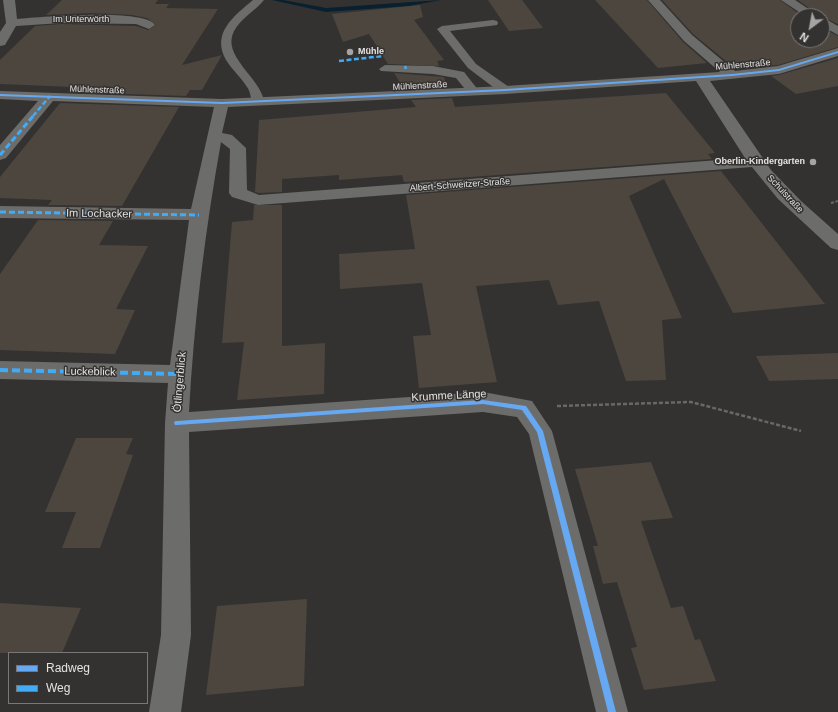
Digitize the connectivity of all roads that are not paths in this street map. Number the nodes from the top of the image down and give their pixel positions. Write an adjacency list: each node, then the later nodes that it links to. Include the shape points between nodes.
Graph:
1 (9, 0): 6 (street)
2 (259, 0): 18 (lane, via 230,26 226,32 225,42 229,57 256,89)
3 (654, 0): 12 (street, via 688,38)
4 (787, 0): 5 (street)
5 (800, 8)
6 (12, 23): 8 (street, Im Unterwörth, via 62,19 138,20); 9 (street)
7 (493, 23): 14 (lane, via 442,29 472,66)
8 (149, 25)
9 (0, 42)
10 (838, 52): 12 (street, Mühlenstraße, via 779,70)
11 (385, 69): 15 (lane, via 433,70 460,75)
12 (732, 75): 13 (street, Mühlenstraße)
13 (700, 77): 14 (street, Mühlenstraße); 22 (street, Schulstraße, via 716,96)
14 (505, 90): 15 (street, Mühlenstraße)
15 (473, 91): 18 (street, Mühlenstraße)
16 (0, 95): 17 (street, Mühlenstraße)
17 (50, 96): 19 (street, Mühlenstraße); 21 (street)
18 (258, 101): 19 (street, Mühlenstraße)
19 (222, 103): 20 (street, Ötlingerblick)
20 (214, 136): 22 (street, Albert-Schweitzer-Straße, via 226,138 238,148 238,193 258,200); 24 (street, Ötlingerblick)
21 (0, 155)
22 (756, 162): 25 (street, Schulstraße, via 796,207)
23 (0, 212): 24 (street, Im Lochacker)
24 (199, 215): 27 (street, Ötlingerblick)
25 (838, 244)
26 (0, 370): 27 (street, Luckeblick)
27 (180, 374): 28 (street, Ötlingerblick)
28 (177, 423): 29 (street, Ötlingerblick, via 176,635); 30 (street, Krumme Länge, via 483,402 524,408 540,431)
29 (165, 712)
30 (612, 712)

